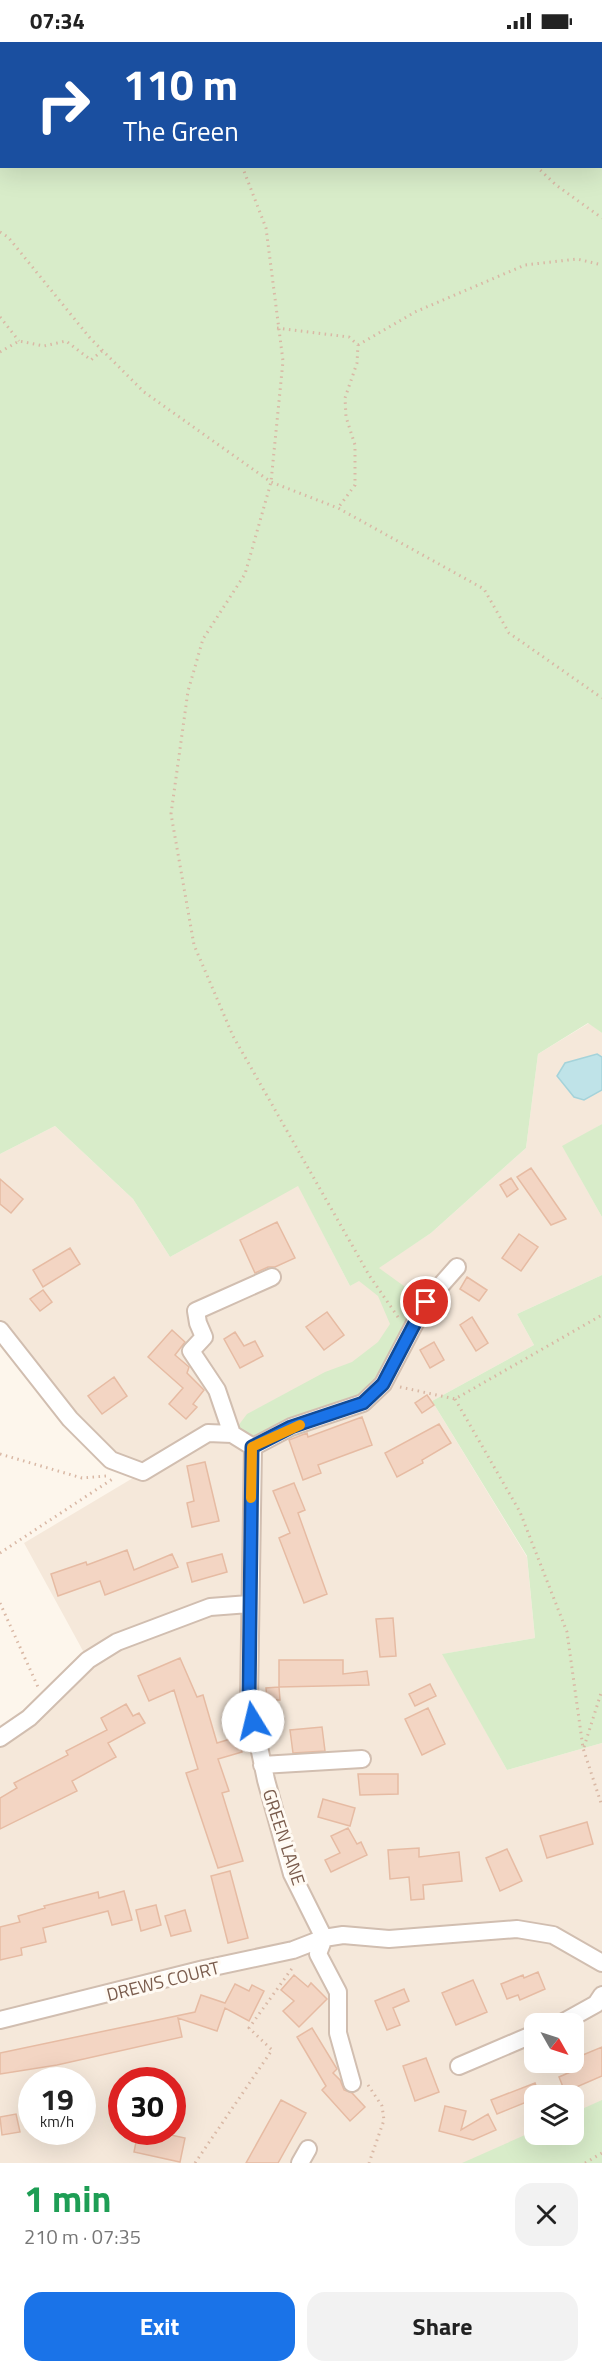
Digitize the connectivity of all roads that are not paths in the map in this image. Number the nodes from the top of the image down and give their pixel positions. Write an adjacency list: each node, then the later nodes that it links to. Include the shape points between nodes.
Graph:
1 (457, 1267): 5 (street, via 426,1302 383,1384 363,1403 291,1427)
2 (272, 1276): 4 (street, via 196,1311 204,1337 191,1351 217,1390)
3 (0, 1330): 4 (street, via 70,1419 111,1460 143,1472 208,1433)
4 (232, 1434): 5 (street)
5 (252, 1447): 6 (street, GREEN LANE)
6 (249, 1604): 7 (street, via 210,1607 117,1642 88,1660 29,1718); 9 (street, GREEN LANE, via 249,1700)
7 (0, 1738)
8 (362, 1759): 9 (street)
9 (262, 1765): 10 (street, GREEN LANE, via 292,1874)
10 (324, 1938): 11 (street, via 343,1935 389,1939 517,1929 553,1935); 14 (street, DREWS COURT, via 293,1950); 17 (street, via 318,1953 338,1992 338,2033)
11 (602, 1963)
12 (602, 1995): 13 (street, via 596,2004)
13 (580, 2013)
14 (0, 2020)
15 (524, 2038): 16 (street)
16 (459, 2066)
17 (352, 2083)

